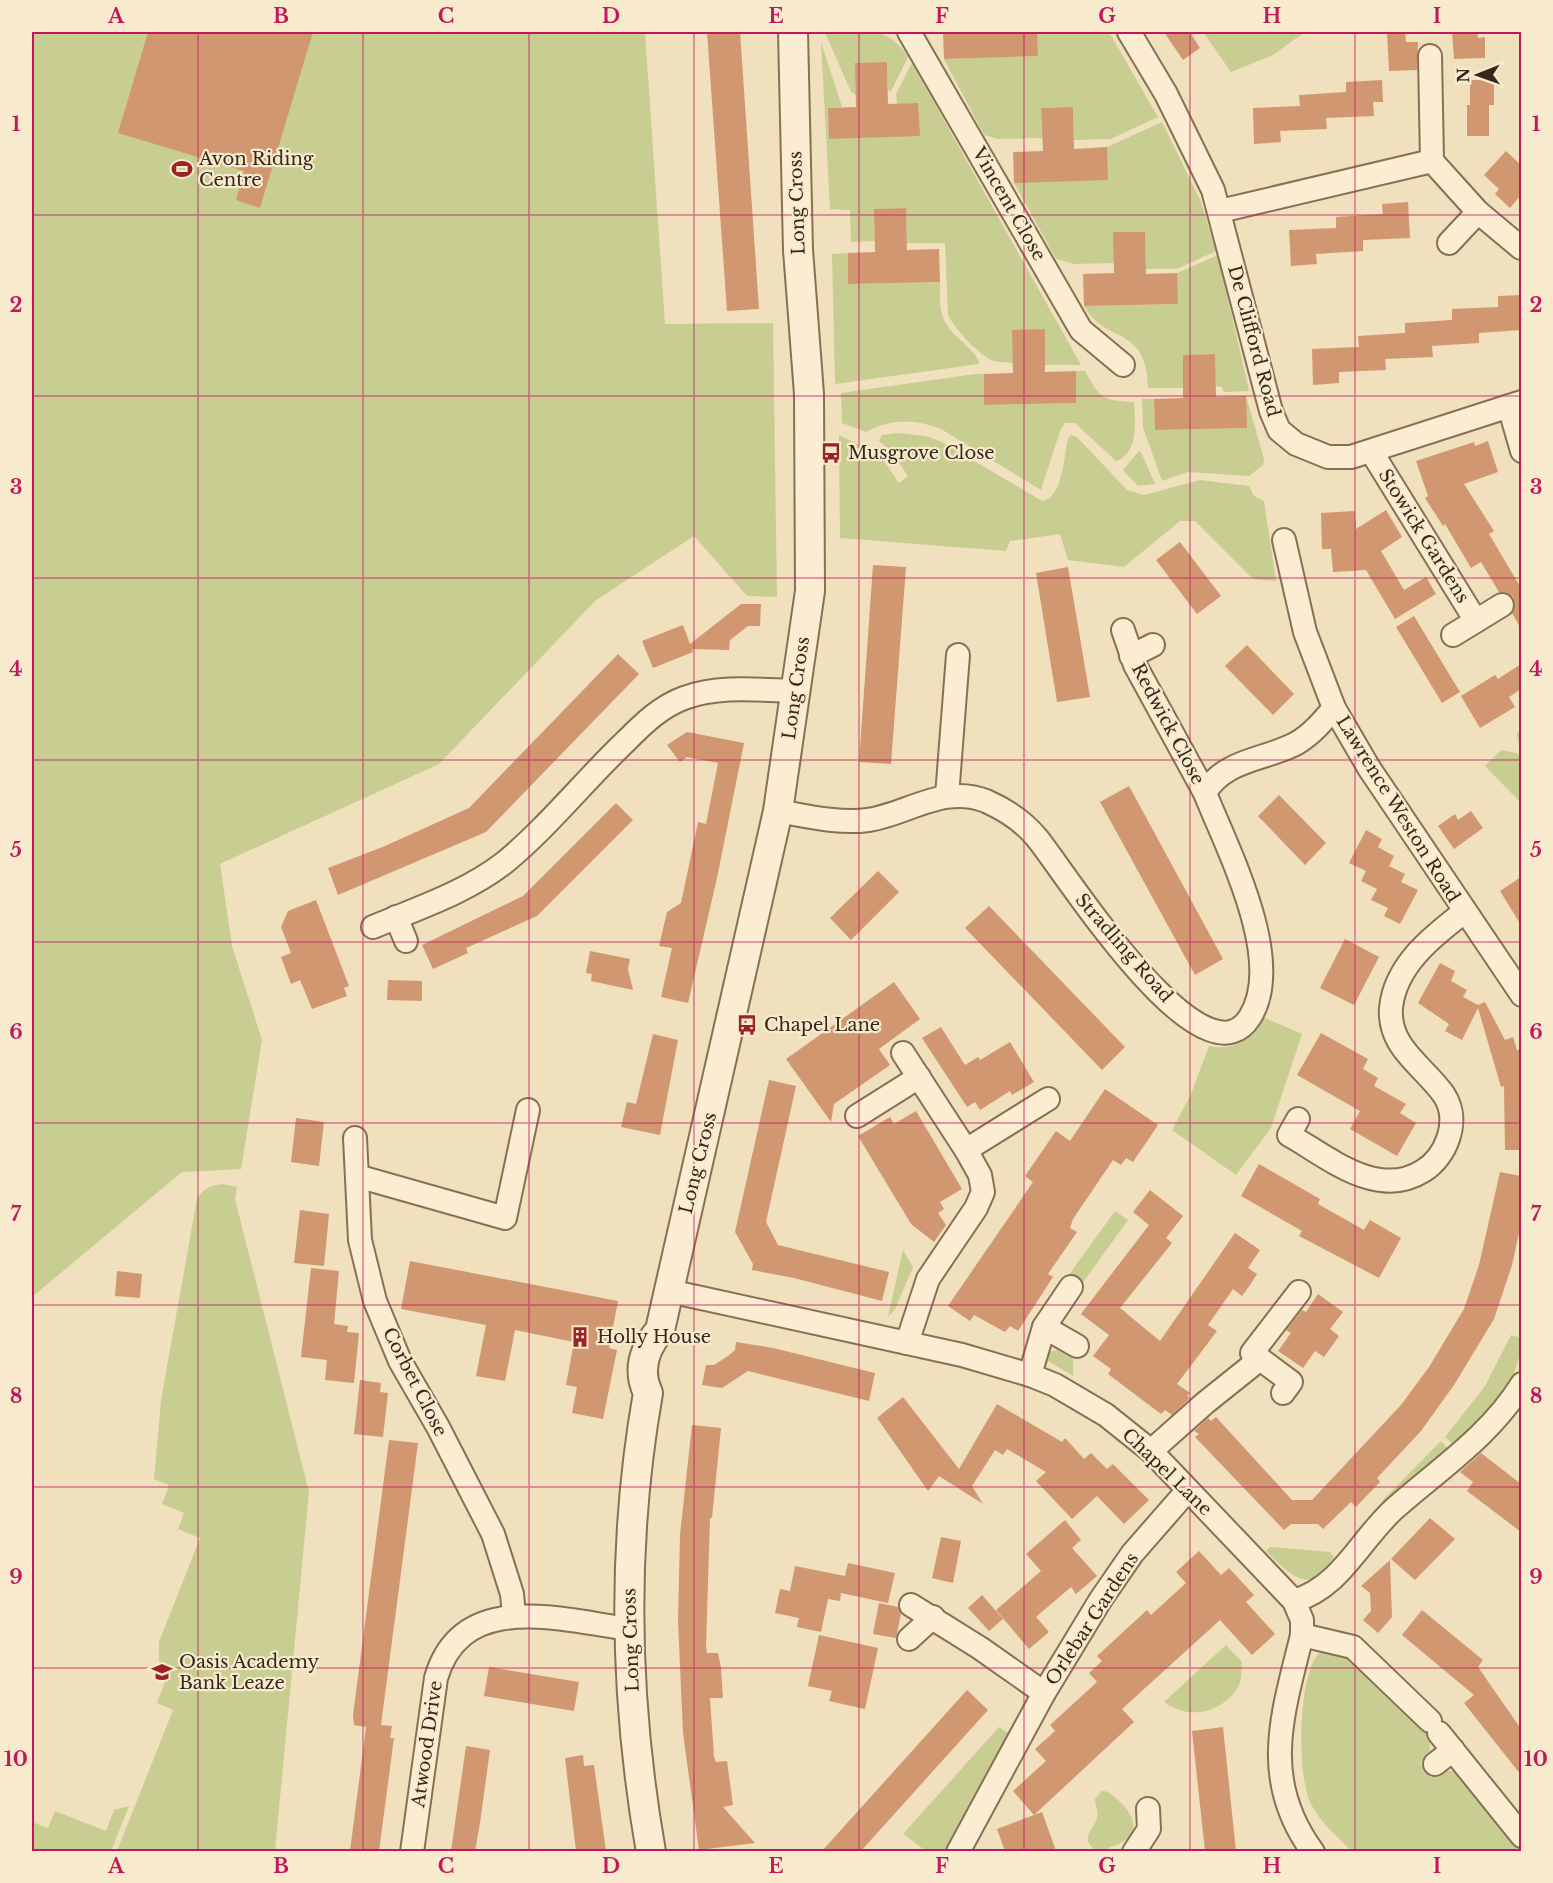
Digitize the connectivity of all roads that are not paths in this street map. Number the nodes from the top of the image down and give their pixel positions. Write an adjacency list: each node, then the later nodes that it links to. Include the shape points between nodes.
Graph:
1 (792, 32): 22 (street, Long Cross, via 798,250 811,483 810,591)
2 (909, 32): 10 (street, Vincent Close, via 1081,330)
3 (1129, 32): 6 (street, De Clifford Road, via 1166,94)
4 (1430, 56): 5 (street)
5 (1432, 161): 6 (street); 7 (street)
6 (1220, 211): 12 (street, De Clifford Road, via 1274,422 1286,437 1317,454 1351,457)
7 (1478, 212): 8 (street); 9 (street)
8 (1449, 243)
9 (1521, 249)
10 (1123, 365)
11 (1515, 404): 12 (street, De Clifford Road); 13 (street)
12 (1371, 451): 16 (street, Stowick Gardens)
13 (1521, 451)
14 (1284, 540): 23 (street, Lawrence Weston Road, via 1305,632)
15 (1502, 605): 16 (street, Stowick Gardens)
16 (1476, 621): 18 (street, Stowick Gardens)
17 (1123, 630): 20 (street, Redwick Close)
18 (1453, 635)
19 (1153, 645): 20 (street, Redwick Close)
20 (1131, 656): 24 (street, Redwick Close)
21 (951, 664): 25 (street)
22 (796, 691): 26 (street, Long Cross); 28 (street, via 706,692 665,707 614,752 503,864 469,887)
23 (1334, 708): 24 (street, via 1308,736 1226,771); 27 (street, Lawrence Weston Road)
24 (1205, 793): 25 (street, Stradling Road, via 1251,910 1260,950 1261,982 1256,1008 1243,1026 1226,1032 1210,1031 1195,1023 1162,996 1086,906 1029,829 984,801)
25 (947, 796): 26 (street, Stradling Road, via 855,821)
26 (778, 811): 42 (street, Long Cross)
27 (1464, 912): 31 (street, Lawrence Weston Road); 37 (street, via 1418,952 1398,984 1391,1009 1398,1041 1447,1101 1450,1131 1438,1158 1411,1177 1364,1178 1289,1135)
28 (396, 917): 29 (street); 30 (street)
29 (374, 927)
30 (406, 940)
31 (1521, 995)
32 (903, 1053): 33 (street)
33 (919, 1077): 36 (street); 39 (street)
34 (1048, 1099): 39 (street)
35 (528, 1110): 40 (street, via 505,1218)
36 (857, 1116)
37 (1298, 1119)
38 (355, 1138): 40 (street, Corbet Close)
39 (966, 1150): 45 (street, via 983,1183 981,1199 928,1279)
40 (357, 1176): 55 (street, Corbet Close, via 360,1240 375,1301 400,1361 493,1534 512,1594)
41 (1071, 1287): 44 (street)
42 (669, 1291): 45 (street, Chapel Lane); 57 (street, Long Cross, via 660,1330 666,1348 660,1383 648,1393 633,1510 628,1569)
43 (1299, 1292): 47 (street, via 1252,1353)
44 (1044, 1327): 46 (street); 48 (street)
45 (907, 1343): 48 (street, Chapel Lane, via 962,1354)
46 (1077, 1346)
47 (1260, 1359): 50 (street, via 1291,1382); 51 (street)
48 (1030, 1375): 51 (street, Chapel Lane, via 1081,1399)
49 (1521, 1384): 53 (street, via 1478,1438 1393,1510 1331,1582 1314,1596)
50 (1283, 1393)
51 (1151, 1451): 52 (street, Chapel Lane)
52 (1187, 1491): 53 (street, Chapel Lane); 60 (street, Orlebar Gardens, via 1117,1574)
53 (1294, 1601): 58 (street, Chapel Lane, via 1302,1620)
54 (911, 1605): 56 (street, Orlebar Gardens)
55 (514, 1616): 57 (street, Atwood Drive); 65 (street, Atwood Drive, via 490,1620 468,1632 440,1665)
56 (933, 1617): 59 (street); 60 (street, Orlebar Gardens)
57 (629, 1629): 66 (street, Long Cross, via 637,1749)
58 (1302, 1635): 61 (street, via 1353,1647); 69 (street, via 1280,1726 1279,1755 1286,1798)
59 (909, 1639)
60 (1044, 1693): 67 (street, Orlebar Gardens)
61 (1440, 1735): 62 (street); 64 (street)
62 (1435, 1764)
63 (1148, 1809): 68 (street, via 1149,1829)
64 (1521, 1836)
65 (412, 1851)
66 (651, 1851)
67 (958, 1851)
68 (1134, 1851)
69 (1313, 1851)

